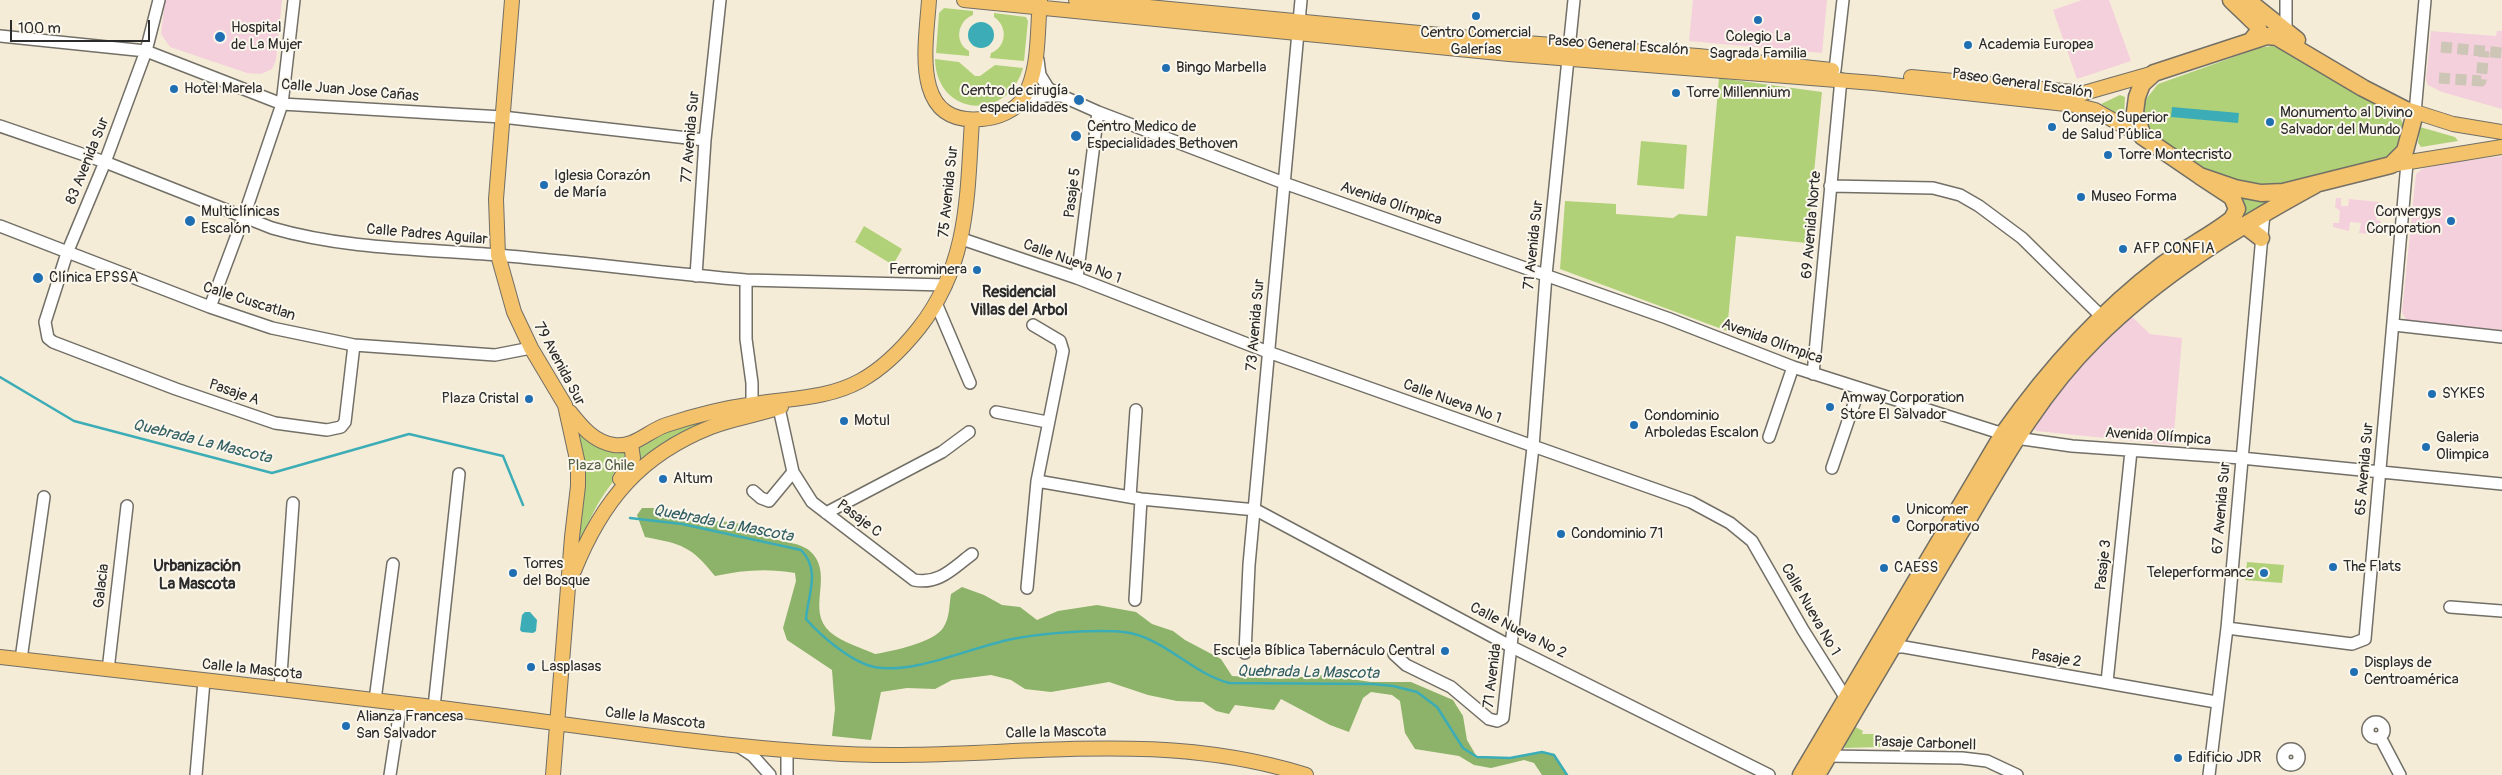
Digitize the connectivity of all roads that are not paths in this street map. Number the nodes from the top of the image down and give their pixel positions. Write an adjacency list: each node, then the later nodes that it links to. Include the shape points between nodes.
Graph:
1 (159, 0): 21 (street, 83 Avenida Sur)
2 (294, 0): 28 (street)
3 (512, 0): 31 (main road, 79 Avenida Sur)
4 (720, 0): 36 (street, 77 Avenida Sur)
5 (929, 0): 32 (main road, via 925,59 928,87 938,104 954,116)
6 (964, 0): 15 (main road, Paseo General Escalón)
7 (1076, 0): 16 (main road, Paseo General Escalón)
8 (1301, 0): 16 (street, 73 Avenida Sur)
9 (1574, 0): 22 (street, 71 Avenida Sur)
10 (1843, 0): 25 (street, 69 Avenida Norte)
11 (2231, 0): 19 (highway, via 2258,25)
12 (2286, 0): 17 (street)
13 (2425, 0): 29 (street)
14 (2255, 2): 17 (highway)
15 (1040, 4): 16 (main road, Paseo General Escalón); 20 (main road)
16 (1298, 27): 22 (main road, Paseo General Escalón); 41 (street, 73 Avenida Sur)
17 (2286, 30): 24 (highway)
18 (0, 36): 21 (street, Calle Juan Jose Cañas)
19 (2251, 41): 23 (highway); 24 (highway, via 2267,36 2277,37)
20 (1036, 49): 26 (street, Avenida Olímpica, via 1042,80); 27 (main road, via 1033,77)
21 (146, 51): 28 (street, Calle Juan Jose Cañas); 38 (street, 83 Avenida Sur)
22 (1570, 53): 25 (main road, Paseo General Escalón, via 1698,56); 52 (street, 71 Avenida Sur)
23 (2154, 73): 25 (main road, Paseo General Escalón, via 2084,93); 35 (highway, via 2142,84 2137,97 2135,112)
24 (2337, 73): 29 (highway)
25 (1838, 75): 35 (main road, Paseo General Escalón, via 2085,107); 43 (street, 69 Avenida Norte)
26 (1062, 96): 27 (street, Avenida Olímpica); 30 (street, Avenida Olímpica)
27 (1021, 102): 32 (main road, via 988,119)
28 (282, 104): 31 (street, Calle Juan Jose Cañas); 45 (street)
29 (2409, 110): 34 (main road, via 2453,124); 39 (highway, via 2405,151)
30 (1098, 112): 41 (street, Avenida Olímpica); 54 (street, Pasaje 5)
31 (502, 117): 36 (street, Calle Juan Jose Cañas); 51 (main road, 79 Avenida Sur, via 496,199)
32 (972, 120): 49 (main road, 75 Avenida Sur)
33 (0, 126): 38 (street, Calle Padres Aguilar)
34 (2502, 132)
35 (2143, 137): 40 (highway)
36 (705, 140): 53 (street, 77 Avenida Sur)
37 (2502, 147): 39 (main road)
38 (105, 162): 45 (street, Calle Padres Aguilar); 50 (street, 83 Avenida Sur)
39 (2399, 164): 42 (highway); 60 (street, 65 Avenida Sur)
40 (2200, 176): 42 (highway, via 2261,193); 59 (highway, via 2232,197 2237,209 2232,218 2164,264)
41 (1284, 183): 52 (street, Avenida Olímpica); 66 (street, 73 Avenida Sur)
42 (2314, 185): 44 (highway)
43 (1830, 186): 59 (street, via 1934,188 1960,195 2022,238); 68 (street, 69 Avenida Norte)
44 (2264, 213): 46 (highway); 48 (street, 67 Avenida Sur)
45 (244, 216): 51 (street, Calle Padres Aguilar, via 272,228 327,241); 58 (street)
46 (2244, 225): 48 (highway); 79 (highway, via 2182,266 2109,326)
47 (0, 226): 50 (street, Calle Cuscatlan)
48 (2261, 238): 84 (street, 67 Avenida Sur)
49 (962, 239): 54 (street, Calle Nueva No 1); 56 (main road, 75 Avenida Sur)
50 (67, 253): 58 (street, Calle Cuscatlan); 62 (street, 83 Avenida Sur, via 45,322)
51 (498, 255): 53 (street, Calle Padres Aguilar); 65 (main road, 79 Avenida Sur, via 514,312)
52 (1546, 275): 67 (street, Avenida Olímpica); 82 (street, 71 Avenida Sur)
53 (696, 276): 55 (street, Calle Padres Aguilar)
54 (1077, 278): 66 (street, Calle Nueva No 1)
55 (746, 280): 56 (street, Calle Padres Aguilar); 72 (street, via 746,339)
56 (946, 285): 57 (main road, 75 Avenida Sur)
57 (936, 303): 69 (street); 71 (main road, 75 Avenida Sur, via 918,329 876,370 844,388)
58 (210, 307): 64 (street, Calle Cuscatlan, via 272,328)
59 (2102, 316): 79 (highway, via 2053,367)
60 (2394, 324): 63 (street); 87 (street, 65 Avenida Sur)
61 (1033, 325): 77 (street, via 1060,341 1063,351)
62 (46, 333): 64 (street, Pasaje A, via 53,342 246,414 275,423 327,430 341,427 344,422)
63 (2502, 337)
64 (354, 345): 65 (street, Calle Cuscatlan, via 495,355)
65 (531, 348): 73 (main road, 79 Avenida Sur)
66 (1268, 352): 82 (street, Calle Nueva No 1); 96 (street, 73 Avenida Sur)
67 (1793, 367): 68 (street, Avenida Olímpica); 80 (street)
68 (1813, 374): 70 (street, Avenida Olímpica)
69 (970, 383)
70 (1859, 389): 79 (street, Avenida Olímpica); 85 (street)
71 (803, 399): 72 (main road, 75 Avenida Sur); 74 (main road, 75 Avenida Sur)
72 (752, 404): 81 (main road, 75 Avenida Sur, via 666,425)
73 (565, 405): 81 (main road, via 595,438 616,446); 101 (main road, 79 Avenida Sur, via 576,446 578,486)
74 (779, 408): 86 (street, Pasaje C); 98 (main road, 75 Avenida Sur, via 712,426 656,455 612,498)
75 (1136, 410): 93 (street)
76 (996, 412): 77 (street)
77 (1047, 422): 89 (street)
78 (969, 432): 97 (street, via 942,452)
79 (2009, 436): 83 (street, Avenida Olímpica); 108 (highway); 118 (highway)
80 (1770, 437)
81 (631, 444): 98 (main road, via 631,464 598,507)
82 (1533, 447): 107 (street, 71 Avenida); 118 (street, Calle Nueva No 1, via 1691,502 1730,523 1752,541)
83 (2131, 451): 84 (street, Avenida Olímpica); 115 (street, Pasaje 3)
84 (2241, 458): 87 (street, Avenida Olímpica); 106 (street, 67 Avenida Sur)
85 (1832, 468)
86 (793, 472): 91 (street, via 769,501); 97 (street, Pasaje C, via 812,502)
87 (2379, 473): 90 (street, Avenida Olímpica); 106 (street, 65 Avenida Sur, via 2365,640 2352,644)
88 (459, 474): 121 (street)
89 (1037, 481): 93 (street); 102 (street)
90 (2502, 484)
91 (753, 491)
92 (44, 497): 112 (street)
93 (1136, 498): 96 (street); 103 (street)
94 (293, 503): 116 (street)
95 (127, 506): 113 (street, Galacia)
96 (1256, 510): 107 (street, Calle Nueva No 2); 109 (street, 73 Avenida Sur)
97 (826, 513): 99 (street, Pasaje C, via 914,580 935,581)
98 (587, 538): 101 (main road, 75 Avenida Sur)
99 (972, 554)
100 (393, 564): 117 (street)
101 (569, 583): 122 (main road, 79 Avenida Sur)
102 (1027, 588)
103 (1135, 600)
104 (2450, 607): 105 (street)
105 (2502, 611)
106 (2227, 628): 119 (street, 67 Avenida Sur)
107 (1512, 647): 110 (street, 71 Avenida, via 1504,712 1502,719 1497,721 1489,719 1451,687 1406,665); 133 (street, Calle Nueva No 2)
108 (1892, 647): 115 (street, Pasaje 2); 126 (highway)
109 (1244, 653)
110 (1394, 654)
111 (0, 657): 112 (main road, Calle la Mascota)
112 (22, 660): 113 (main road, Calle la Mascota)
113 (108, 670): 114 (main road, Calle la Mascota)
114 (204, 681): 116 (main road, Calle la Mascota); 127 (street)
115 (2107, 682): 119 (street, Pasaje 2)
116 (280, 689): 117 (main road, Calle la Mascota)
117 (375, 700): 120 (main road, Calle la Mascota)
118 (1847, 700): 134 (highway)
119 (2216, 702): 137 (street, 67 Avenida Sur)
120 (401, 703): 121 (main road, Calle la Mascota); 128 (street)
121 (434, 707): 122 (main road, Calle la Mascota)
122 (557, 723): 124 (main road, Calle la Mascota); 129 (main road, 79 Avenida Sur)
123 (2380, 737): 138 (street)
124 (738, 746): 125 (main road, Calle la Mascota); 130 (street, via 753,756)
125 (787, 751): 131 (street); 132 (main road, Calle la Mascota, via 927,756 1052,748 1154,748 1242,759)
126 (1828, 756): 135 (highway); 136 (street, Pasaje Carbonell, via 1962,758 1987,761)
127 (196, 775)
128 (390, 775)
129 (552, 775)
130 (770, 775)
131 (787, 775)
132 (1306, 775)
133 (1769, 775)
134 (1801, 775)
135 (1817, 775)
136 (2017, 775)
137 (2209, 775)
138 (2400, 775)

